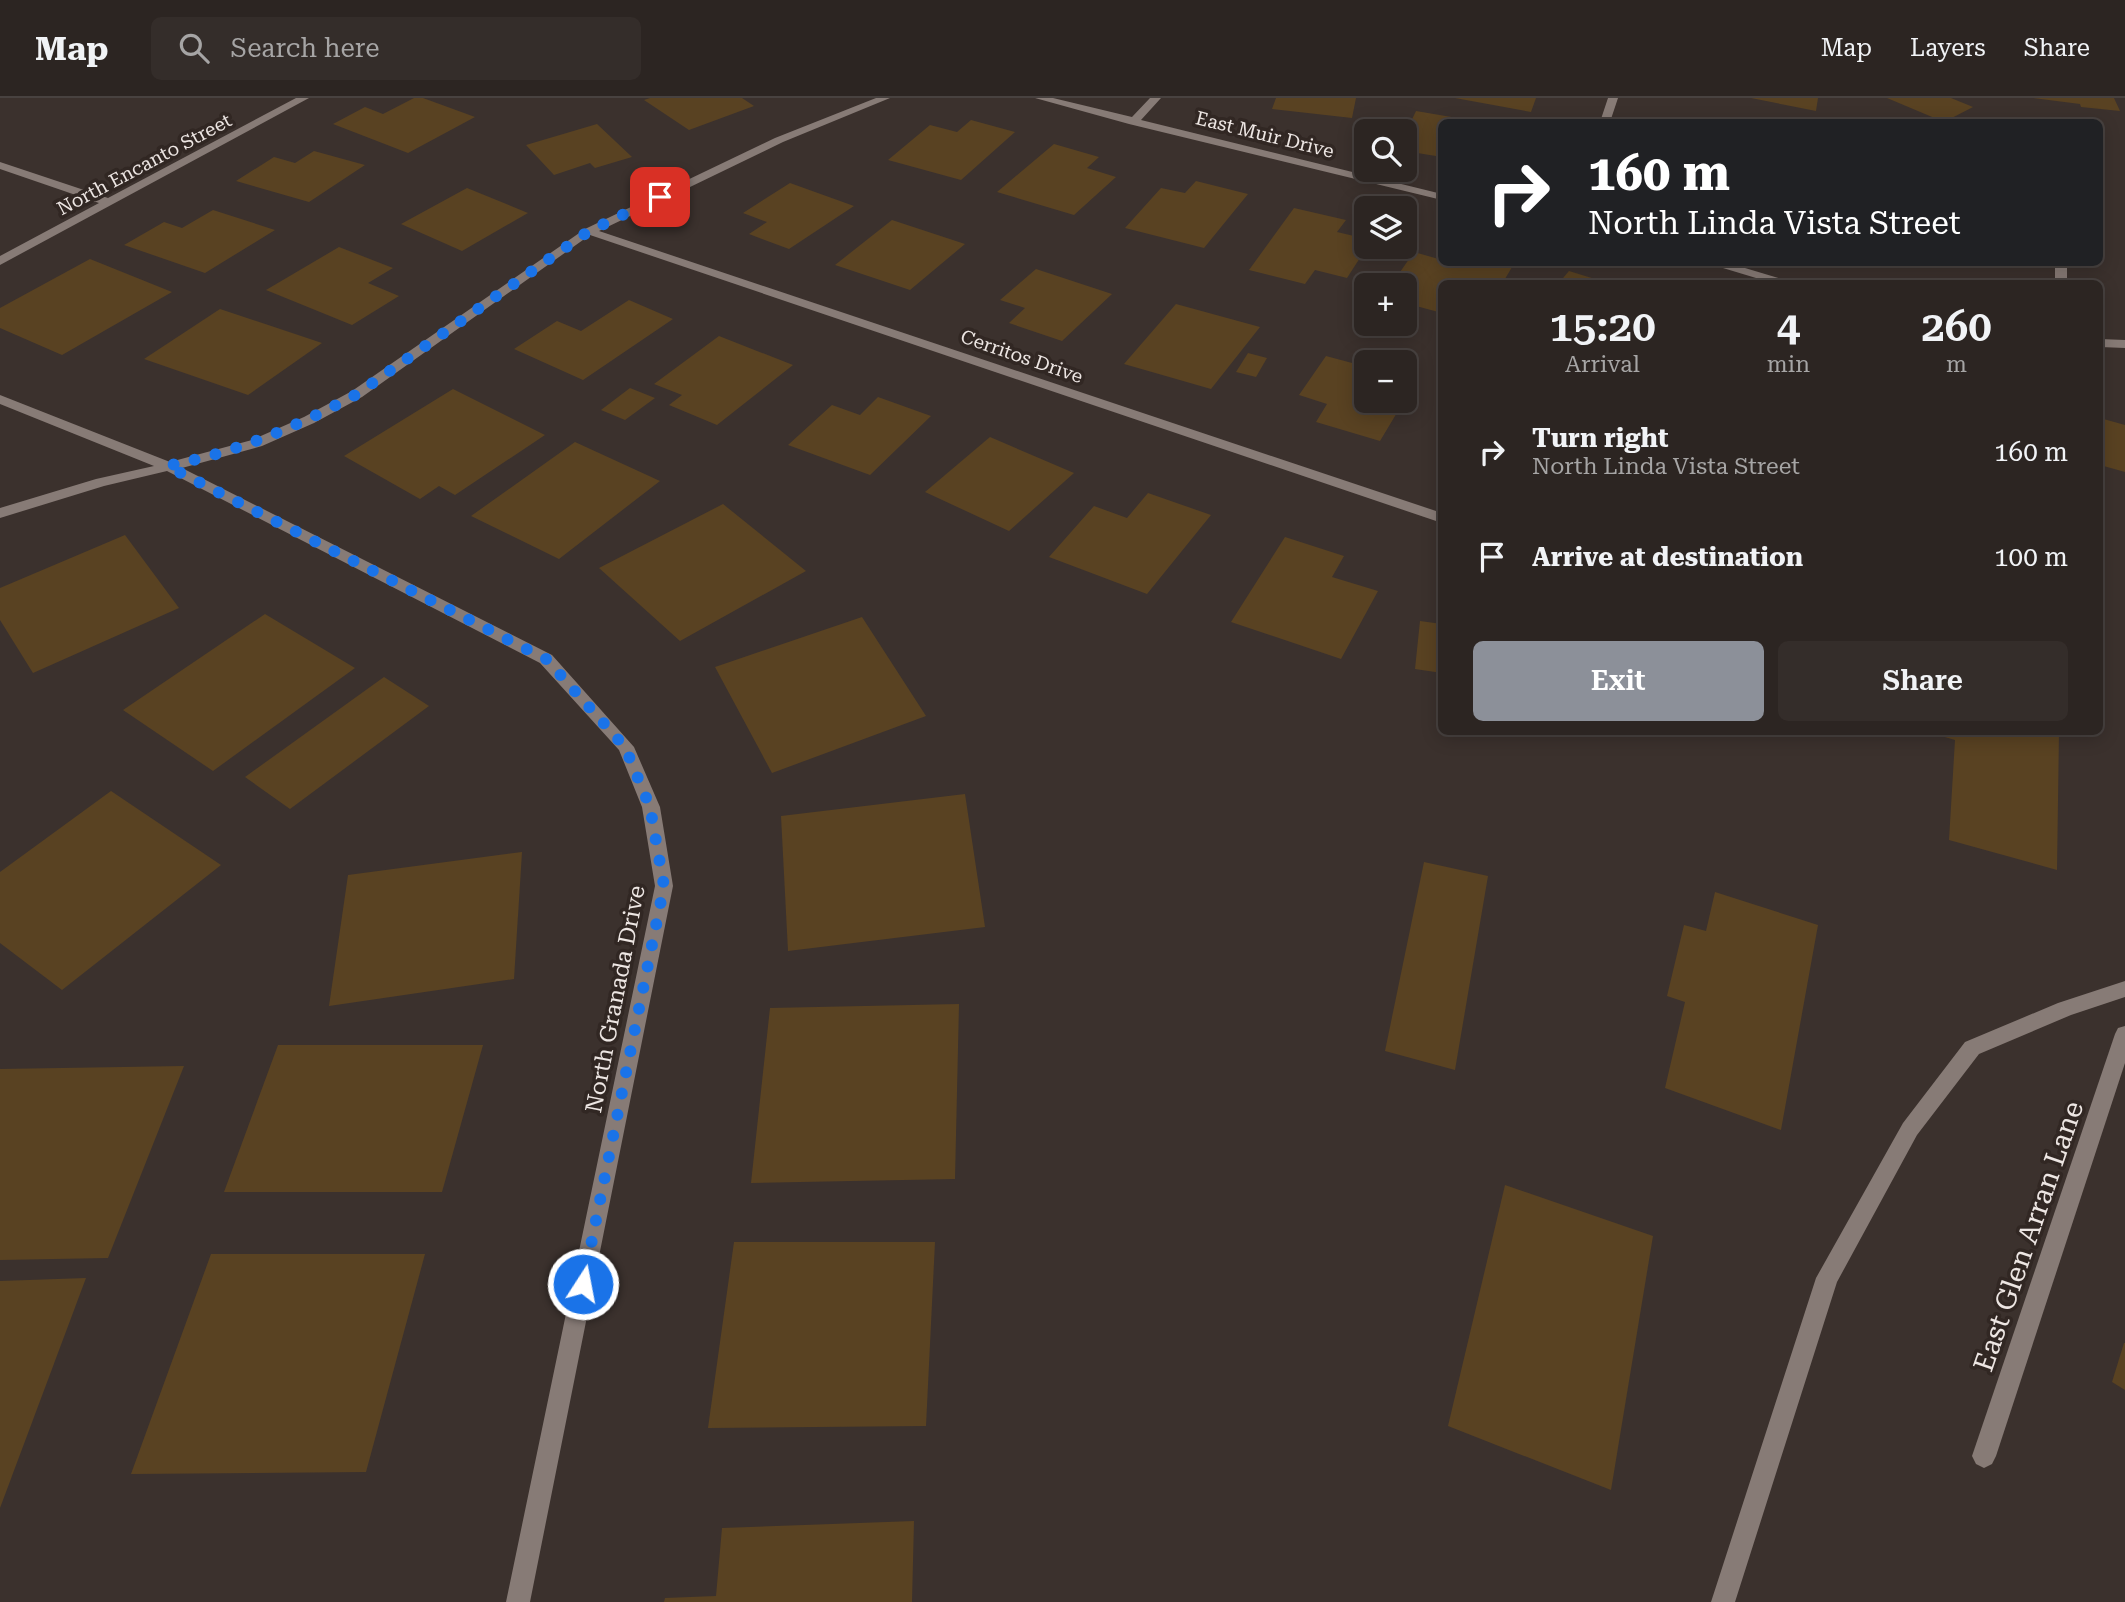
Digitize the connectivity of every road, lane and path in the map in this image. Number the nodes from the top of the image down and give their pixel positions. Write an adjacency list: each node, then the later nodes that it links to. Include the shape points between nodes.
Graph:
1 (304, 98): 10 (street, North Encanto Street)
2 (885, 98): 11 (street, via 779,140)
3 (1040, 98): 7 (street, East Muir Drive)
4 (1156, 98): 7 (street)
5 (1613, 98): 6 (street)
6 (1606, 119)
7 (1133, 122): 9 (street, East Muir Drive)
8 (0, 165): 10 (street)
9 (1438, 196)
10 (110, 203): 12 (street, North Encanto Street)
11 (589, 231): 18 (street, via 357,394 257,443); 20 (street, Cerritos Drive)
12 (0, 261)
13 (1724, 266): 14 (street)
14 (1778, 280)
15 (2103, 343): 16 (street)
16 (2125, 344)
17 (0, 399): 18 (street, North Granada Drive)
18 (167, 466): 19 (street); 24 (street, North Granada Drive, via 546,659 625,747 650,807 664,886)
19 (0, 513)
20 (1438, 517)
21 (2125, 989): 25 (street, via 1972,1048 1910,1129 1827,1278)
22 (2125, 1034): 23 (street, East Glen Arran Lane)
23 (1984, 1456)
24 (519, 1602)
25 (1723, 1602)

